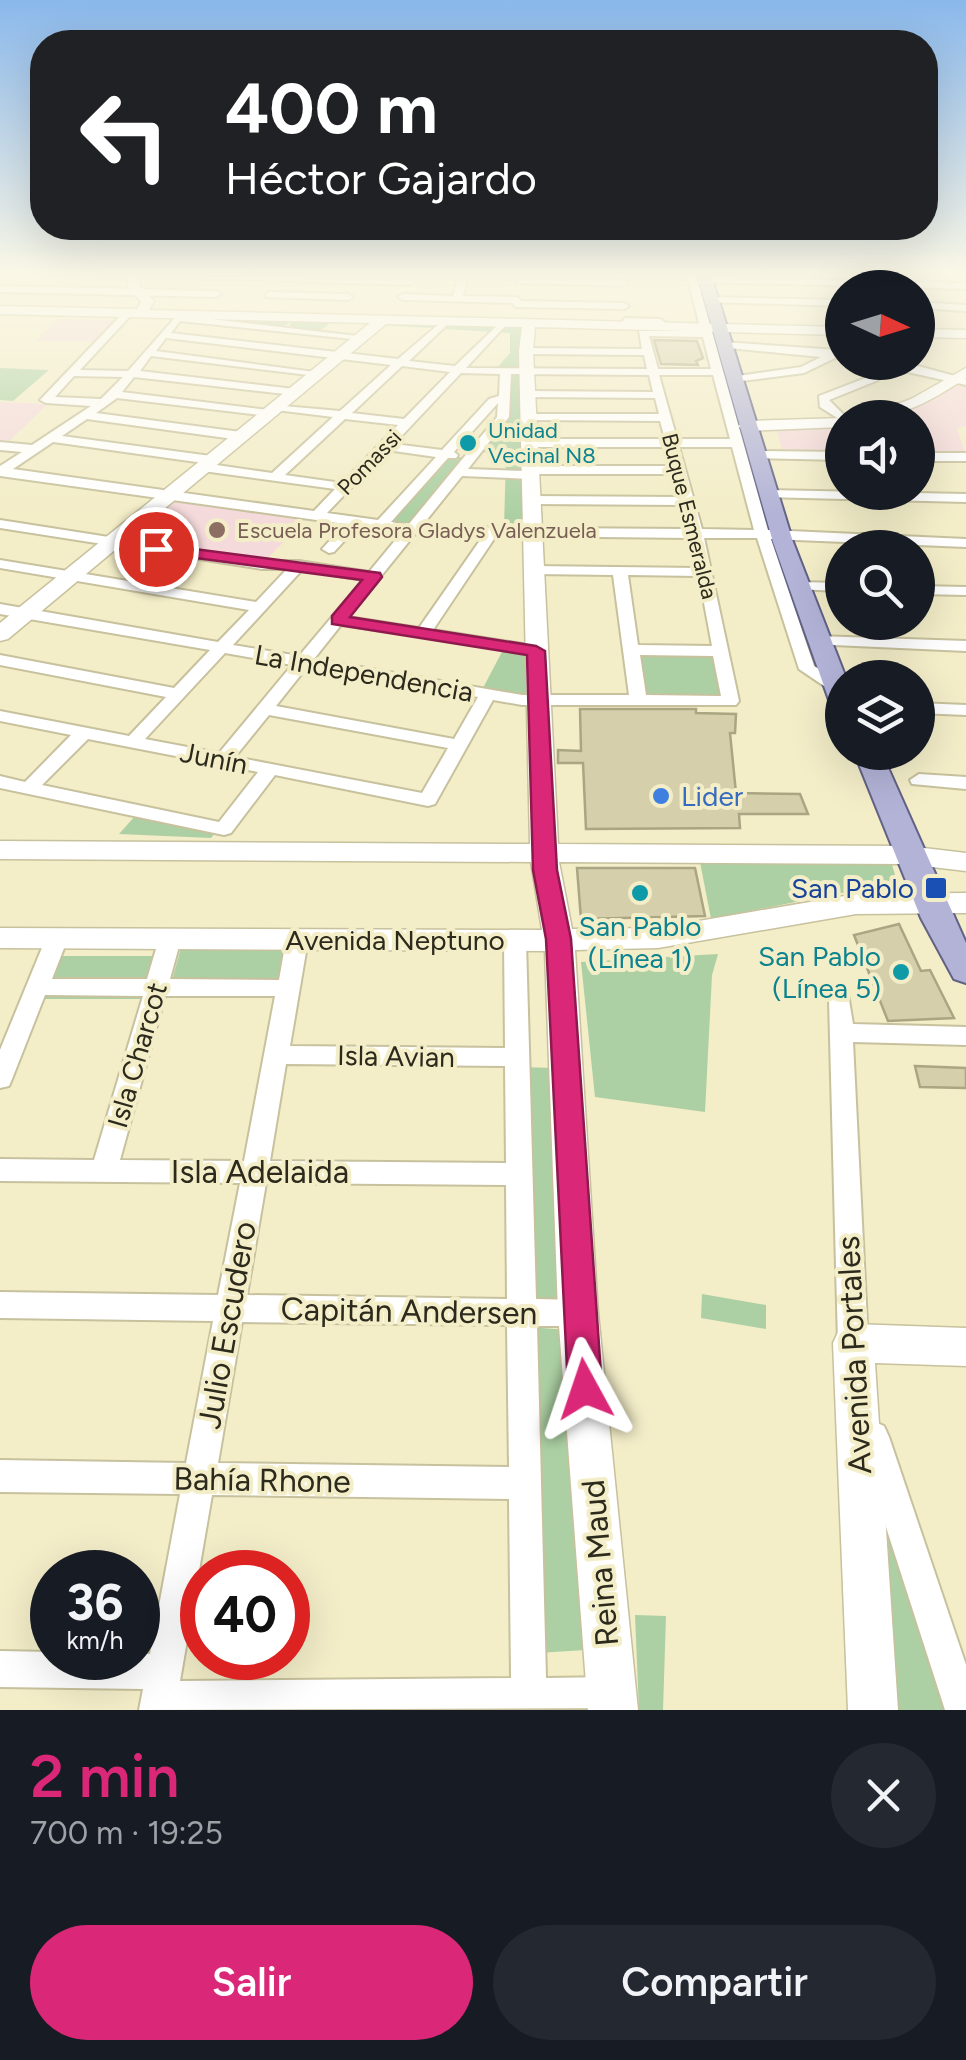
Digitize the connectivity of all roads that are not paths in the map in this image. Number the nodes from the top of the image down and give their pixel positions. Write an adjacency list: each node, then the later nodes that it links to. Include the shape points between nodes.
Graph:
1 (89, 355): 15 (street)
2 (148, 355): 20 (street)
3 (164, 355): 19 (street)
4 (328, 355): 10 (street)
5 (408, 355): 12 (street)
6 (476, 355): 13 (street, Pomassi)
7 (526, 355): 16 (street, Reina Maud)
8 (649, 355): 17 (street, Buque Esmeralda)
9 (718, 355): 21 (main road)
10 (338, 356): 12 (street); 19 (street)
11 (825, 360): 21 (street, via 804,370)
12 (399, 363): 13 (street); 32 (street)
13 (458, 370): 14 (street); 37 (street, Pomassi)
14 (506, 371): 16 (street); 28 (street)
15 (71, 372): 20 (street); 27 (street, via 46,400)
16 (526, 372): 17 (street); 25 (street, Reina Maud)
17 (654, 372): 21 (street); 26 (street, Buque Esmeralda)
18 (935, 372): 22 (street)
19 (317, 373): 24 (street)
20 (132, 374): 24 (street); 27 (street)
21 (725, 376): 38 (main road); 43 (street)
22 (963, 378): 29 (street)
23 (862, 380): 30 (street, via 823,398)
24 (294, 392): 31 (street)
25 (527, 394): 26 (street); 34 (street, Reina Maud)
26 (660, 395): 35 (street, Buque Esmeralda)
27 (110, 398): 31 (street); 33 (street)
28 (506, 398): 47 (street, via 493,400); 51 (street, via 503,418)
29 (921, 400)
30 (825, 406)
31 (272, 410): 32 (street); 39 (street)
32 (343, 415): 37 (street); 58 (street)
33 (86, 416): 39 (street); 40 (street)
34 (528, 418): 35 (street); 41 (street, Reina Maud)
35 (666, 418): 42 (street, Buque Esmeralda)
36 (825, 421): 38 (street)
37 (406, 423): 45 (street, Pomassi)
38 (746, 426): 48 (main road)
39 (241, 436): 53 (street)
40 (52, 438): 46 (street); 53 (street)
41 (529, 442): 42 (street); 57 (street, Reina Maud)
42 (672, 443): 43 (street); 54 (street, Buque Esmeralda)
43 (736, 443): 73 (street)
44 (0, 446): 46 (street)
45 (384, 446): 47 (street); 59 (street, Pomassi)
46 (35, 449): 55 (street)
47 (446, 454): 51 (street); 68 (street)
48 (756, 455): 49 (street); 61 (main road)
49 (825, 456)
50 (935, 456): 52 (street)
51 (472, 457): 56 (street)
52 (966, 457)
53 (207, 464): 58 (street); 60 (street)
54 (680, 470): 57 (street); 64 (street, Buque Esmeralda)
55 (1, 472): 60 (street)
56 (460, 472): 57 (street); 69 (street)
57 (530, 472): 63 (street, Reina Maud)
58 (275, 477): 59 (street)
59 (346, 486): 65 (street, Pomassi)
60 (169, 494): 65 (street); 74 (street)
61 (768, 494): 62 (street); 73 (main road)
62 (966, 498)
63 (530, 500): 64 (street); 71 (street, Reina Maud)
64 (688, 501): 72 (street, Buque Esmeralda)
65 (317, 516): 66 (street)
66 (354, 521): 68 (street); 76 (street)
67 (0, 524): 74 (street)
68 (381, 525): 69 (street)
69 (413, 530): 70 (street); 83 (street)
70 (492, 532): 71 (street); 93 (street)
71 (532, 532): 72 (street); 79 (street, Reina Maud)
72 (696, 533): 73 (street); 81 (street, Buque Esmeralda)
73 (771, 535): 75 (street); 84 (main road); 103 (street, via 805,665)
74 (112, 542): 78 (street); 82 (street)
75 (966, 543)
76 (328, 549)
77 (0, 564): 82 (street)
78 (299, 565): 83 (street); 88 (street)
79 (533, 570): 80 (street); 98 (street, Reina Maud)
80 (620, 571): 81 (street); 97 (street)
81 (706, 572): 99 (street, Buque Esmeralda)
82 (70, 576): 88 (street); 90 (street)
83 (374, 577): 91 (street)
84 (798, 586): 85 (street); 94 (main road)
85 (825, 587)
86 (935, 590): 87 (street)
87 (966, 591)
88 (260, 607): 96 (street)
89 (0, 609): 90 (street, La Independencia)
90 (24, 614): 92 (street); 96 (street, La Independencia)
91 (338, 620): 93 (street); 102 (street)
92 (0, 634)
93 (423, 634): 98 (street)
94 (818, 641): 95 (street); 101 (main road)
95 (966, 646)
96 (222, 648): 102 (street, La Independencia); 104 (street)
97 (631, 650): 99 (street); 107 (street)
98 (536, 651): 106 (street, Reina Maud)
99 (721, 651): 108 (street, Buque Esmeralda)
100 (0, 660): 104 (street)
101 (826, 660)
102 (303, 662): 105 (street, La Independencia); 109 (street)
103 (825, 683)
104 (178, 694): 114 (street)
105 (488, 694): 106 (street, La Independencia); 115 (street)
106 (536, 699): 107 (street, La Independencia); 124 (street, Reina Maud)
107 (638, 700): 108 (street, La Independencia)
108 (730, 701)
109 (264, 709): 115 (street); 116 (street)
110 (935, 709): 111 (street)
111 (966, 710)
112 (0, 716): 113 (street, Junín)
113 (84, 732): 114 (street, Junín); 122 (street)
114 (133, 742): 116 (street, Junín)
115 (459, 745): 117 (street, Junín, via 428,800)
116 (223, 760): 117 (street, Junín)
117 (270, 769): 122 (street, via 224,829)
118 (875, 770): 125 (main road)
119 (919, 780): 121 (street)
120 (0, 782): 122 (street)
121 (966, 782)
122 (28, 788)
123 (0, 850): 124 (street)
124 (544, 853): 125 (street); 131 (street, Reina Maud)
125 (916, 856): 126 (street); 127 (main road)
126 (966, 862)
127 (948, 904): 131 (street, Avenida Neptuno, via 840,906 682,936); 133 (main road); 135 (main road)
128 (0, 938): 129 (street, Avenida Neptuno)
129 (57, 938): 130 (street, Avenida Neptuno); 136 (street)
130 (170, 939): 132 (street, Avenida Neptuno); 137 (street, Isla Charcot)
131 (559, 939): 134 (street, Avenida Neptuno); 153 (street, Reina Maud)
132 (296, 940): 134 (street, Avenida Neptuno); 138 (street, Julio Escudero)
133 (966, 940)
134 (515, 941): 144 (street)
135 (966, 971)
136 (37, 987): 137 (street); 142 (street)
137 (156, 987): 138 (street); 147 (street, Isla Charcot)
138 (288, 988): 143 (street, Julio Escudero)
139 (840, 1000): 140 (street, Avenida Portales)
140 (842, 1033): 141 (street); 155 (street, Avenida Portales)
141 (966, 1036)
142 (8, 1040): 145 (street)
143 (276, 1054): 144 (street, Isla Avian); 148 (street, Julio Escudero)
144 (517, 1057): 149 (street)
145 (0, 1079)
146 (0, 1170): 147 (street, Isla Adelaida)
147 (104, 1171): 148 (street, Isla Adelaida)
148 (254, 1172): 149 (street, Isla Adelaida); 151 (street, Julio Escudero)
149 (519, 1174): 152 (street)
150 (0, 1306): 151 (street, Capitán Andersen)
151 (230, 1309): 152 (street, Capitán Andersen); 157 (street, Julio Escudero)
152 (522, 1312): 153 (street, Capitán Andersen); 158 (street)
153 (578, 1313): 162 (street, Reina Maud)
154 (966, 1348): 155 (street)
155 (854, 1362): 163 (street, Avenida Portales); 164 (street)
156 (0, 1476): 157 (street, Bahía Rhone)
157 (199, 1479): 158 (street, Bahía Rhone); 160 (street, Julio Escudero)
158 (524, 1483): 161 (street)
159 (0, 1669): 160 (street)
160 (160, 1694): 161 (street)
161 (529, 1703): 162 (street)
162 (612, 1703)
163 (872, 1710)
164 (963, 1710)

